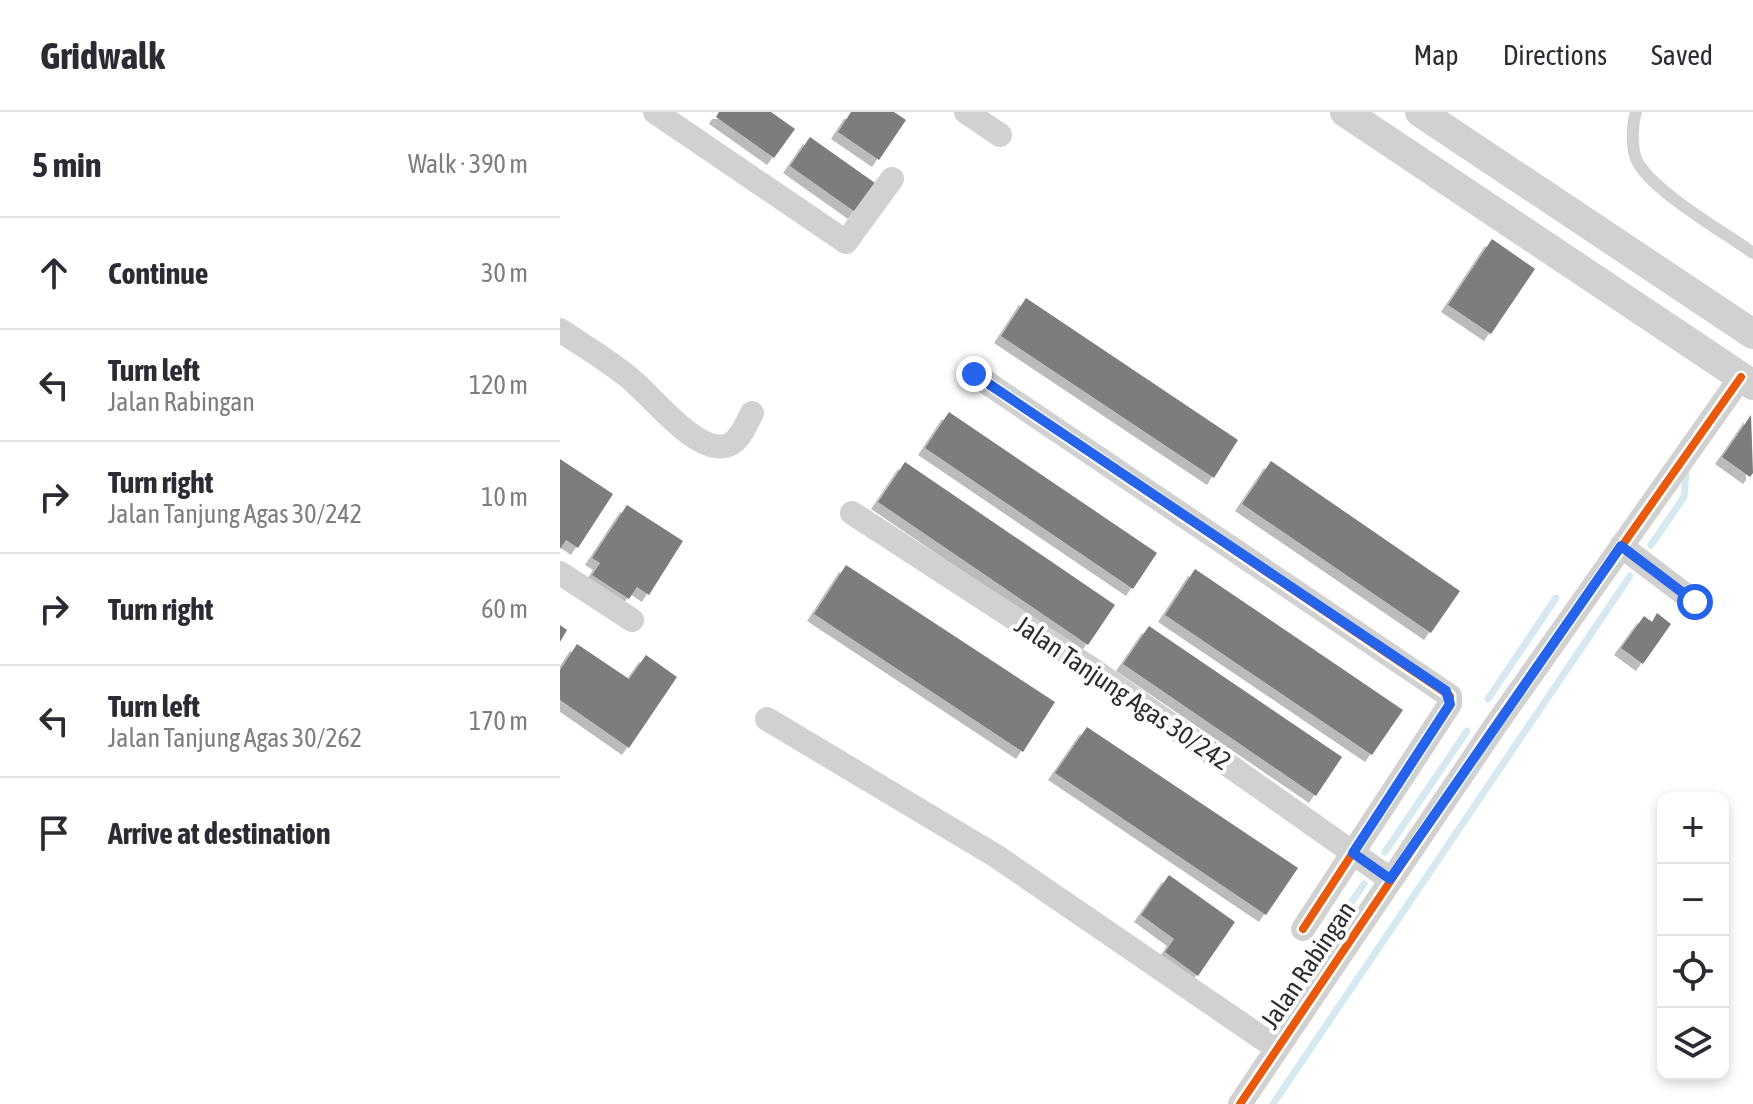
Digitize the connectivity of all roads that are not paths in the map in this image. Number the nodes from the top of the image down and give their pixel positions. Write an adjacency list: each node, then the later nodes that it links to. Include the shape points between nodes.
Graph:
1 (655, 112): 7 (street, via 846,242)
2 (966, 112): 6 (street)
3 (1345, 112): 12 (street)
4 (1420, 112): 10 (street)
5 (1636, 112): 8 (lane, via 1636,159 1652,182)
6 (1000, 135)
7 (892, 179)
8 (1753, 253)
9 (560, 330): 13 (street, via 630,378 677,425 712,444 724,447 735,442)
10 (1753, 334)
11 (974, 374): 20 (street, via 1450,696 1450,704)
12 (1747, 381): 15 (street, Jalan Rabingan)
13 (752, 413)
14 (852, 513): 20 (street, Jalan Tanjung Agas 30/242, via 1092,669)
15 (1621, 546): 17 (street); 21 (street, Jalan Rabingan)
16 (560, 573): 18 (street)
17 (1695, 602)
18 (632, 620)
19 (767, 719): 23 (street, via 996,856)
20 (1353, 853): 21 (street, Jalan Tanjung Agas 30/242); 22 (street)
21 (1390, 879): 23 (street, Jalan Rabingan)
22 (1303, 929)
23 (1275, 1047): 24 (street, Jalan Rabingan)
24 (1240, 1104)

